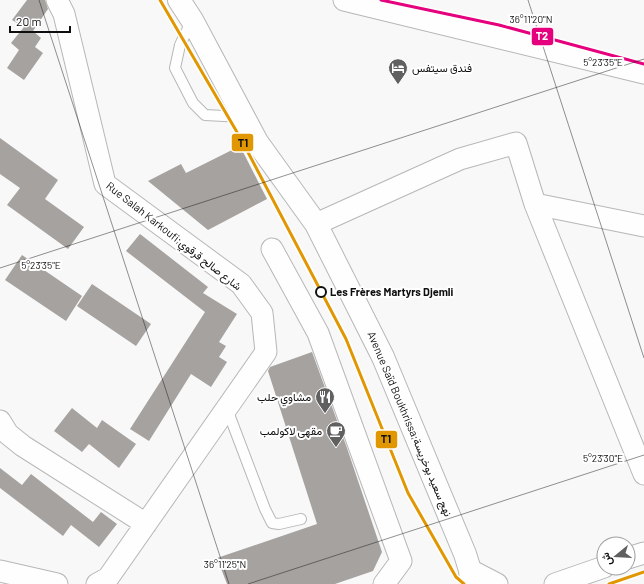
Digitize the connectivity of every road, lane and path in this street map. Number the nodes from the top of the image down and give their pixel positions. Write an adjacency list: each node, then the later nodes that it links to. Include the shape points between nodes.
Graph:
1 (57, 0): 11 (street, Rue Salah Karkoufi;شارع صالح قرقوي, via 64,14 105,184 241,284 262,313 266,352)
2 (179, 0): 4 (main road, Avenue Saïd Boukhrissa;نهج سعيد بوخريسة)
3 (344, 0): 5 (street)
4 (192, 20): 6 (main road, Avenue Saïd Boukhrissa;نهج سعيد بوخريسة); 6 (lane, via 180,45 175,68 193,103 205,115)
5 (644, 73)
6 (244, 117): 8 (main road, Avenue Saïd Boukhrissa;نهج سعيد بوخريسة, via 257,142)
7 (535, 204): 8 (street, via 516,143 460,159); 9 (street); 13 (street)
8 (316, 224): 18 (main road, Avenue Saïd Boukhrissa;نهج سعيد بوخريسة, via 383,358 465,554)
9 (644, 226)
10 (272, 249): 22 (street, via 318,333 401,561)
11 (227, 410): 14 (lane, via 272,523); 15 (street, Rue Salah Karkoufi;شارع صالح قرقوي)
12 (0, 421): 15 (street, via 8,434 23,446)
13 (644, 474)
14 (301, 519)
15 (146, 524): 19 (street, Rue Salah Karkoufi;شارع صالح قرقوي)
16 (596, 570): 24 (street)
17 (0, 571): 20 (street)
18 (471, 577): 23 (street)
19 (102, 581): 21 (street)
20 (58, 584)
21 (84, 584)
22 (384, 584)
23 (497, 584)
24 (555, 584)

